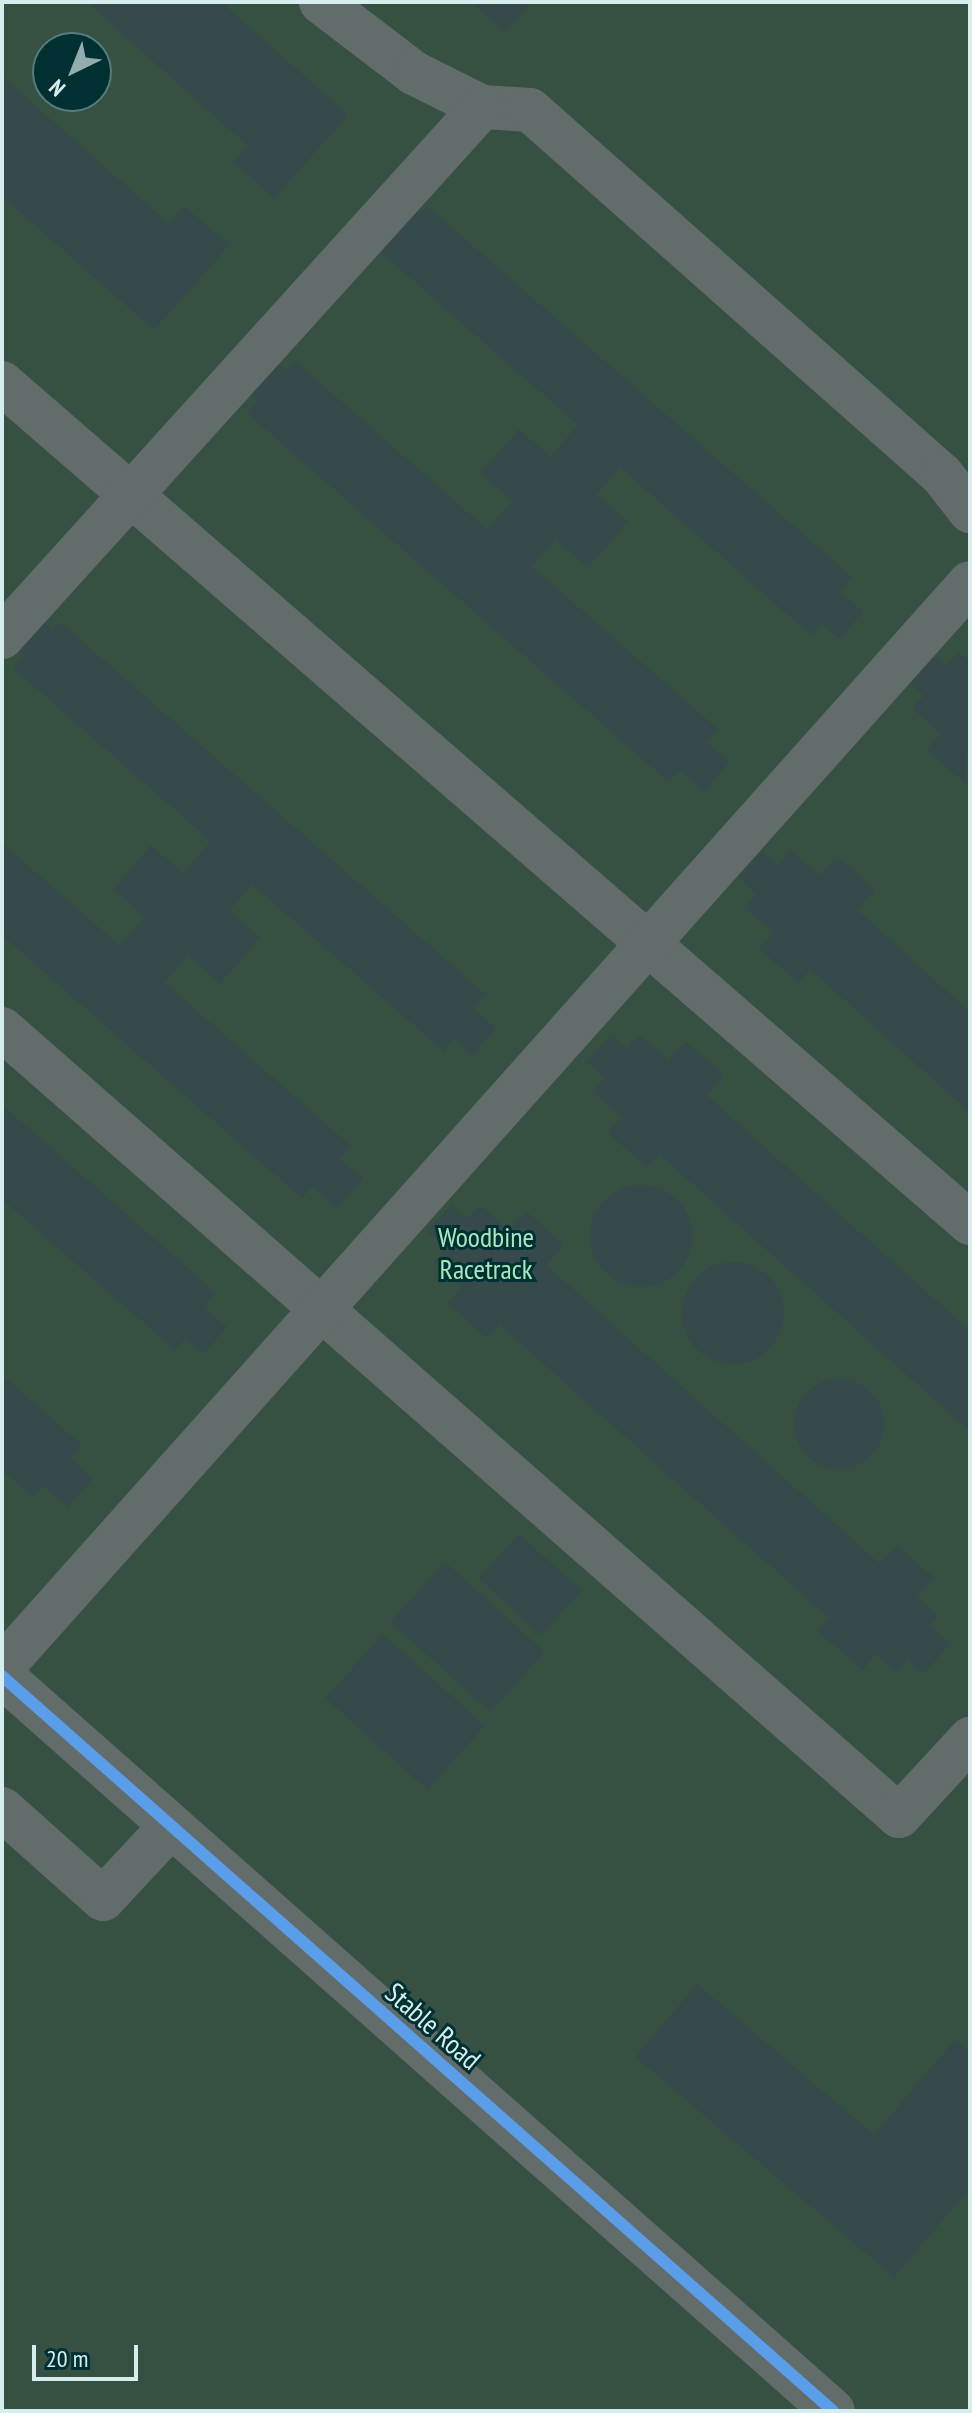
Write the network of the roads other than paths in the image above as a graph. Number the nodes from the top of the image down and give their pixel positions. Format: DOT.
graph roads {
  1 [pos="321,2"];
  2 [pos="482,107"];
  3 [pos="2,383"];
  4 [pos="130,495"];
  5 [pos="970,511"];
  6 [pos="970,584"];
  7 [pos="2,637"];
  8 [pos="648,939"];
  9 [pos="2,1029"];
  10 [pos="970,1223"];
  11 [pos="323,1311"];
  12 [pos="2,1667"];
  13 [pos="2,1676"];
  14 [pos="970,1739"];
  15 [pos="2,1809"];
  16 [pos="171,1826"];
  17 [pos="815,2404"];
  1 -- 2 [label="street"];
  2 -- 4 [label="street"];
  2 -- 5 [label="street"];
  3 -- 4 [label="street"];
  4 -- 7 [label="street"];
  4 -- 8 [label="street"];
  6 -- 8 [label="street"];
  8 -- 10 [label="street"];
  8 -- 11 [label="street"];
  9 -- 11 [label="street"];
  11 -- 12 [label="street"];
  11 -- 14 [label="street"];
  13 -- 16 [label="street, Stable Road"];
  15 -- 16 [label="street"];
  16 -- 17 [label="street, Stable Road"];
}
